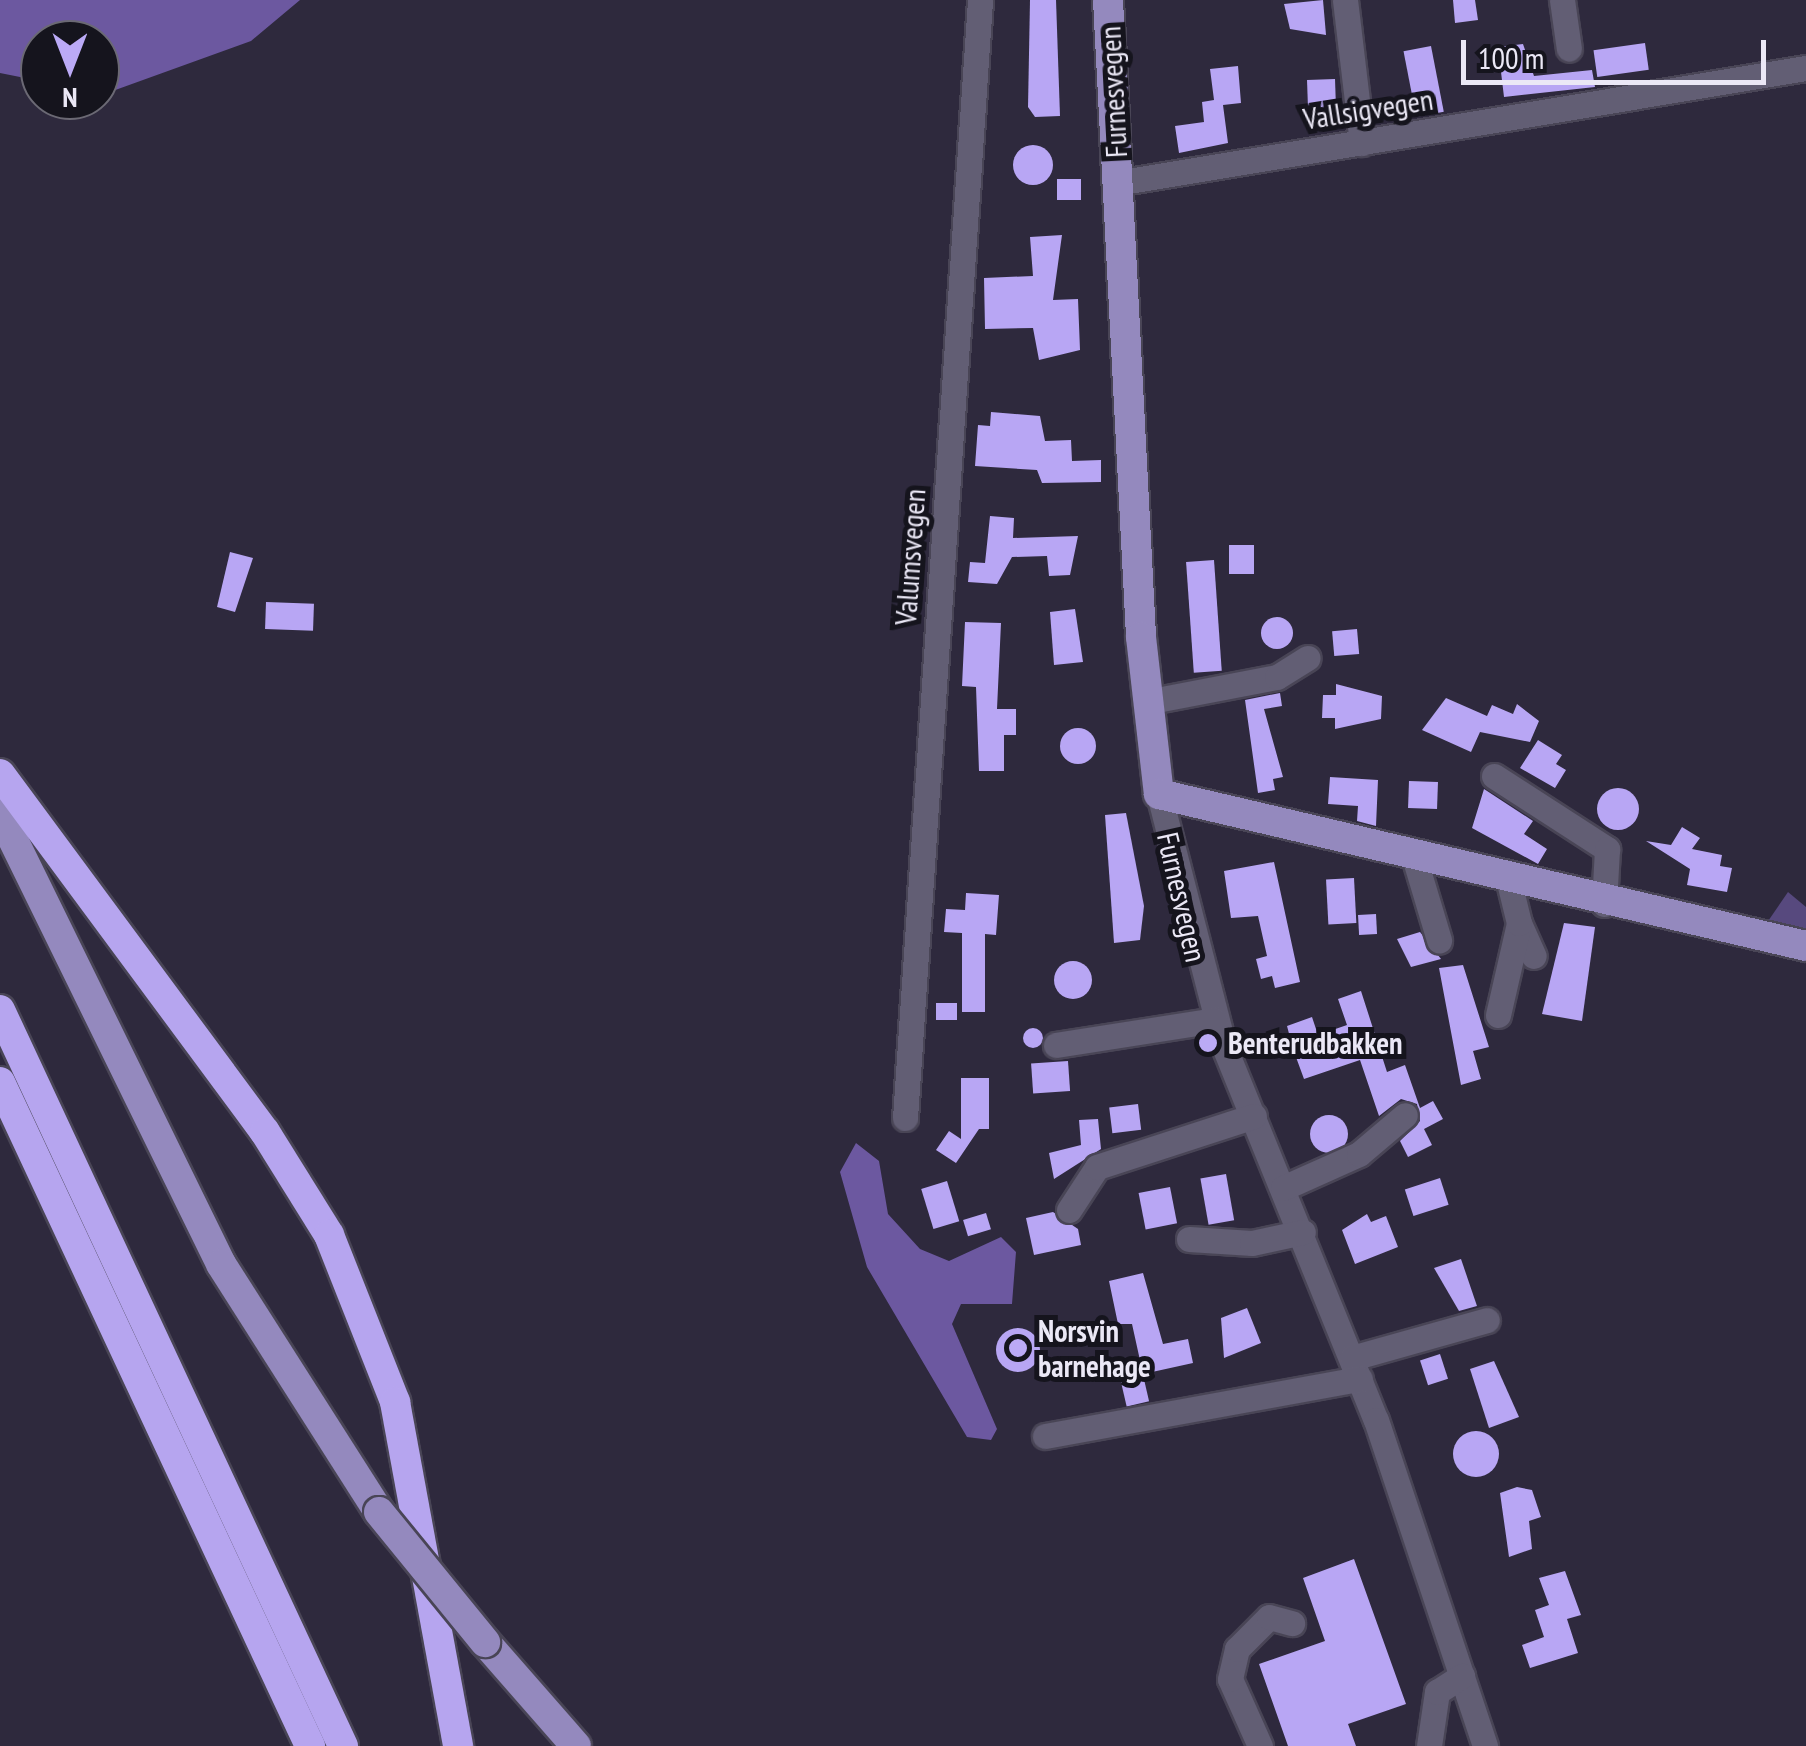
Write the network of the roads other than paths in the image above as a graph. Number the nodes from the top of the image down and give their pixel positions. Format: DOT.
graph roads {
  1 [pos="980,0"];
  2 [pos="1108,0"];
  3 [pos="1345,0"];
  4 [pos="1562,0"];
  5 [pos="1569,49"];
  6 [pos="1806,68"];
  7 [pos="1362,142"];
  8 [pos="1117,183"];
  9 [pos="1308,658"];
  10 [pos="1146,702"];
  11 [pos="0,774"];
  12 [pos="1494,776"];
  13 [pos="1159,794"];
  14 [pos="0,813"];
  15 [pos="1416,860"];
  16 [pos="1509,882"];
  17 [pos="1604,904"];
  18 [pos="1518,923"];
  19 [pos="1439,940"];
  20 [pos="1806,946"];
  21 [pos="1534,956"];
  22 [pos="0,1010"];
  23 [pos="1498,1014"];
  24 [pos="1215,1020"];
  25 [pos="1056,1045"];
  26 [pos="0,1082"];
  27 [pos="1405,1115"];
  28 [pos="1254,1116"];
  29 [pos="905,1118"];
  30 [pos="1283,1188"];
  31 [pos="1069,1210"];
  32 [pos="1303,1232"];
  33 [pos="1189,1239"];
  34 [pos="1487,1320"];
  35 [pos="1356,1368"];
  36 [pos="1046,1436"];
  37 [pos="1292,1622"];
  38 [pos="1462,1676"];
  39 [pos="310,1746"];
  40 [pos="342,1746"];
  41 [pos="458,1746"];
  42 [pos="576,1746"];
  43 [pos="1260,1746"];
  44 [pos="1429,1746"];
  45 [pos="1485,1746"];
  1 -- 29 [label="street, Valumsvegen"];
  2 -- 8 [label="main road, Furnesvegen"];
  3 -- 7 [label="street"];
  4 -- 5 [label="street"];
  6 -- 7 [label="street, Vallsigvegen"];
  7 -- 8 [label="street, Vallsigvegen"];
  8 -- 10 [label="main road, Furnesvegen"];
  9 -- 10 [label="street"];
  10 -- 13 [label="main road, Furnesvegen"];
  11 -- 41 [label="highway"];
  12 -- 17 [label="street"];
  13 -- 15 [label="main road"];
  13 -- 24 [label="street, Furnesvegen"];
  14 -- 42 [label="main road, bridge"];
  15 -- 16 [label="main road"];
  15 -- 19 [label="street"];
  16 -- 17 [label="main road"];
  16 -- 18 [label="street"];
  17 -- 20 [label="main road"];
  18 -- 21 [label="street"];
  18 -- 23 [label="street"];
  22 -- 40 [label="highway"];
  24 -- 25 [label="street"];
  24 -- 28 [label="street, Furnesvegen"];
  26 -- 39 [label="highway"];
  27 -- 30 [label="street"];
  28 -- 30 [label="street, Furnesvegen"];
  28 -- 31 [label="street"];
  30 -- 32 [label="street, Furnesvegen"];
  32 -- 33 [label="street"];
  32 -- 35 [label="street, Furnesvegen"];
  34 -- 35 [label="street"];
  35 -- 36 [label="street"];
  35 -- 38 [label="street, Furnesvegen"];
  37 -- 43 [label="street"];
  38 -- 44 [label="street"];
  38 -- 45 [label="street, Furnesvegen"];
}
